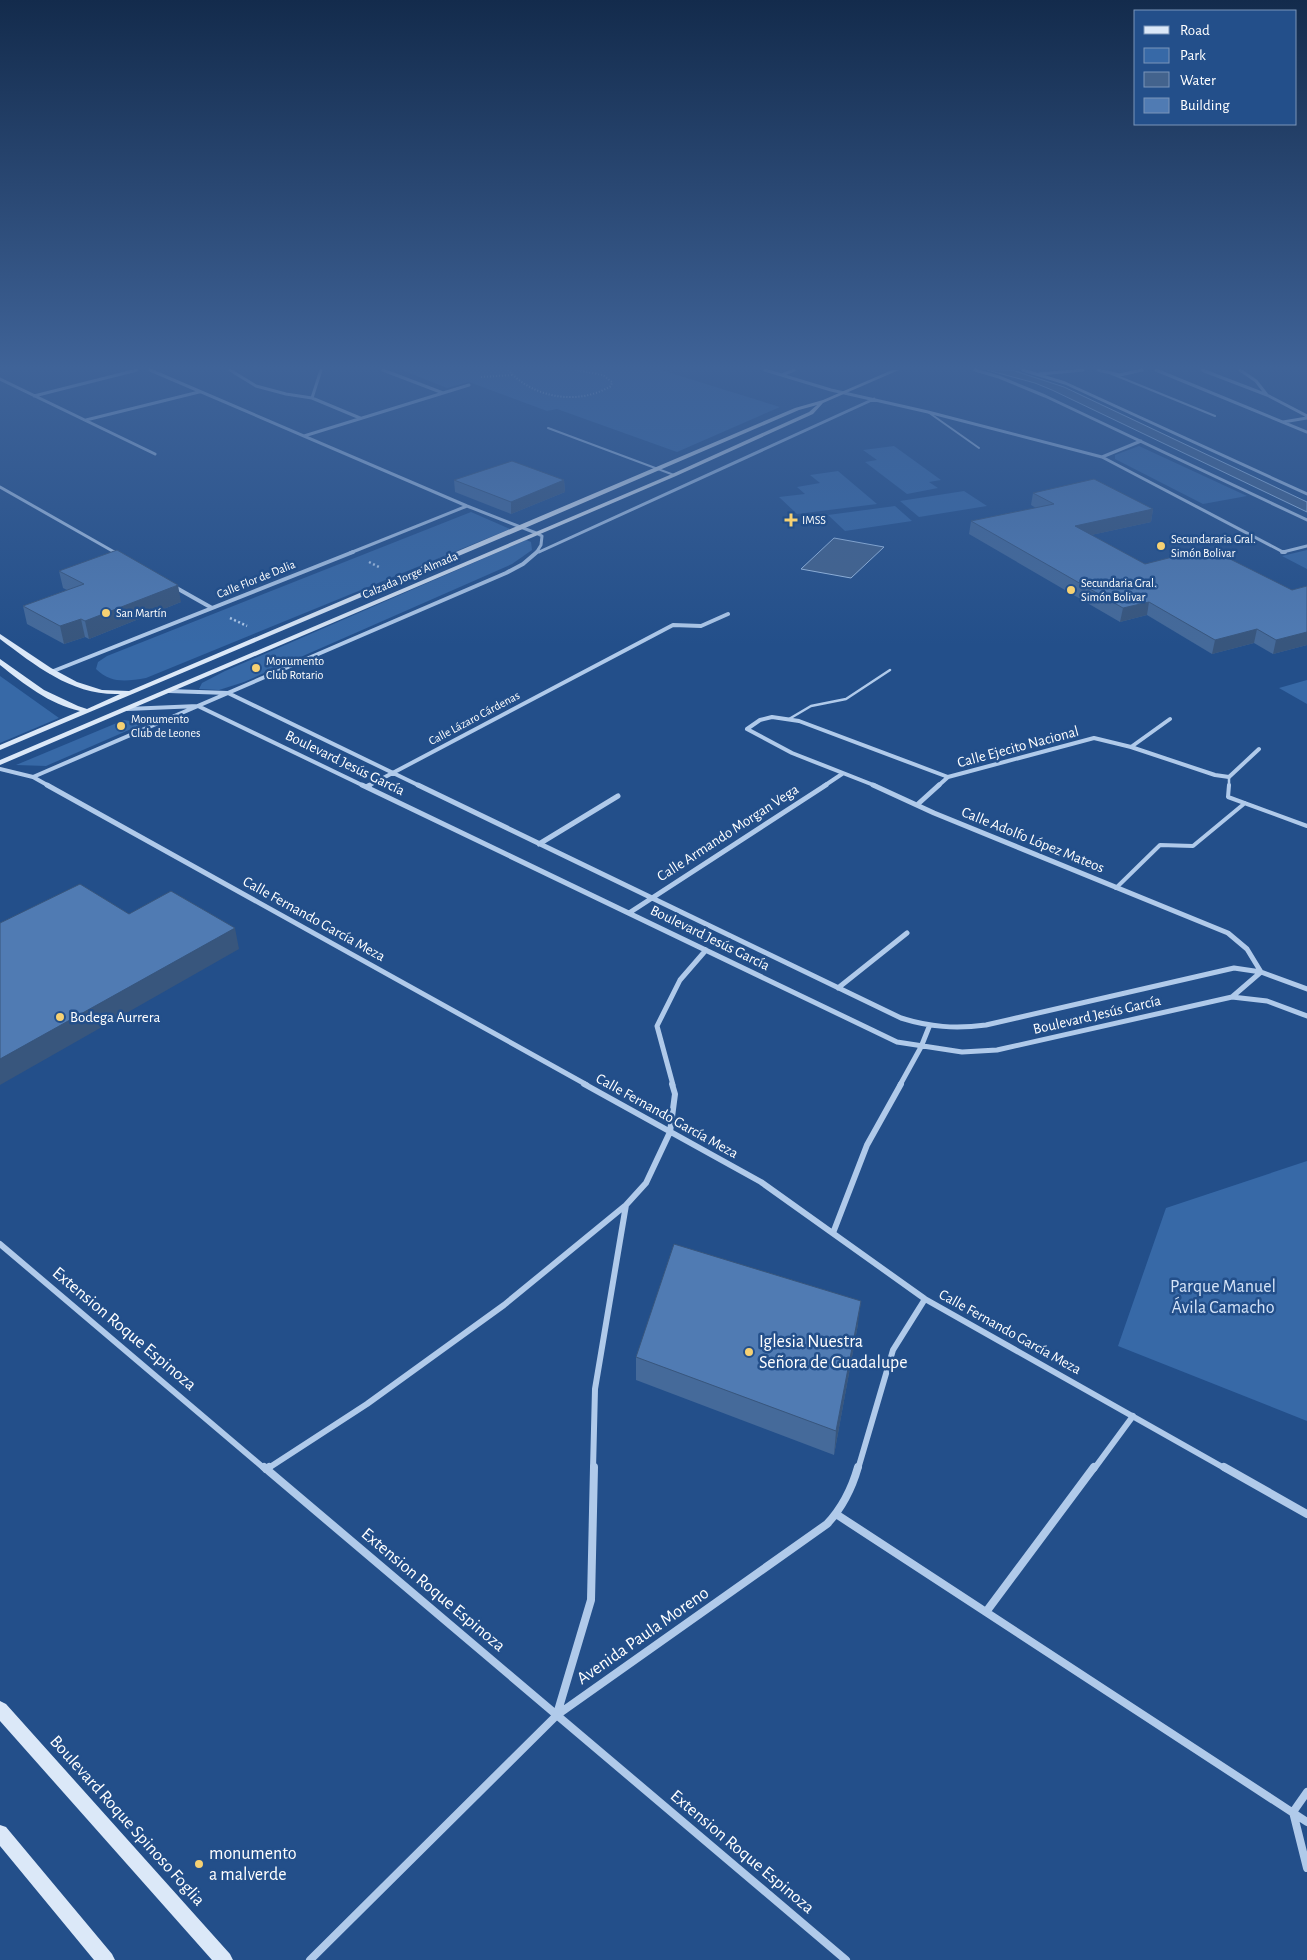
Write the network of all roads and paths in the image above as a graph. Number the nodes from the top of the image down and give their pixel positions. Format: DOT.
graph roads {
  1 [pos="363,461"];
  2 [pos="636,461"];
  3 [pos="677,461"];
  4 [pos="704,461"];
  5 [pos="737,461"];
  6 [pos="1112,461"];
  7 [pos="1184,461"];
  8 [pos="1236,461"];
  9 [pos="658,470"];
  10 [pos="674,475"];
  11 [pos="0,487"];
  12 [pos="1307,494"];
  13 [pos="467,506"];
  14 [pos="1307,520"];
  15 [pos="524,528"];
  16 [pos="536,533"];
  17 [pos="1307,546"];
  18 [pos="538,552"];
  19 [pos="119,555"];
  20 [pos="362,559"];
  21 [pos="383,569"];
  22 [pos="170,584"];
  23 [pos="212,608"];
  24 [pos="223,614"];
  25 [pos="728,614"];
  26 [pos="253,629"];
  27 [pos="0,636"];
  28 [pos="0,661"];
  29 [pos="890,670"];
  30 [pos="51,672"];
  31 [pos="169,691"];
  32 [pos="132,692"];
  33 [pos="228,693"];
  34 [pos="198,706"];
  35 [pos="127,709"];
  36 [pos="87,710"];
  37 [pos="789,719"];
  38 [pos="1170,719"];
  39 [pos="1131,747"];
  40 [pos="0,748"];
  41 [pos="1259,750"];
  42 [pos="0,763"];
  43 [pos="0,769"];
  44 [pos="391,773"];
  45 [pos="842,774"];
  46 [pos="33,777"];
  47 [pos="948,777"];
  48 [pos="1229,777"];
  49 [pos="366,787"];
  50 [pos="618,796"];
  51 [pos="1245,803"];
  52 [pos="918,804"];
  53 [pos="1307,826"];
  54 [pos="539,844"];
  55 [pos="1116,888"];
  56 [pos="651,898"];
  57 [pos="629,913"];
  58 [pos="907,933"];
  59 [pos="706,950"];
  60 [pos="1261,972"];
  61 [pos="838,988"];
  62 [pos="1307,989"];
  63 [pos="1232,997"];
  64 [pos="1307,1016"];
  65 [pos="928,1027"];
  66 [pos="921,1047"];
  67 [pos="670,1132"];
  68 [pos="626,1204"];
  69 [pos="833,1233"];
  70 [pos="0,1244"];
  71 [pos="925,1299"];
  72 [pos="1133,1416"];
  73 [pos="266,1469"];
  74 [pos="836,1514"];
  75 [pos="1307,1514"];
  76 [pos="986,1612"];
  77 [pos="0,1709"];
  78 [pos="557,1715"];
  79 [pos="1307,1792"];
  80 [pos="1293,1812"];
  81 [pos="1307,1822"];
  82 [pos="0,1833"];
  83 [pos="1307,1868"];
  84 [pos="106,1960"];
  85 [pos="224,1960"];
  86 [pos="310,1960"];
  87 [pos="846,1960"];
  1 -- 13 [label="street"];
  2 -- 9 [label="lane"];
  3 -- 9 [label="street, Calzada Jorge Almada"];
  4 -- 10 [label="street, Calzada Jorge Almada"];
  5 -- 18 [label="street"];
  6 -- 17 [label="street"];
  7 -- 14 [label="street"];
  8 -- 12 [label="street"];
  9 -- 10 [label="lane"];
  9 -- 15 [label="street, Calzada Jorge Almada"];
  10 -- 16 [label="street, Calzada Jorge Almada"];
  11 -- 19 [label="street"];
  13 -- 15 [label="street"];
  13 -- 23 [label="street, Calle Flor de Dalia"];
  15 -- 16 [label="street"];
  15 -- 32 [label="street, Calzada Jorge Almada"];
  16 -- 18 [label="street"];
  16 -- 31 [label="street, Calzada Jorge Almada"];
  18 -- 33 [label="street"];
  20 -- 21 [label="path"];
  22 -- 23 [label="street"];
  23 -- 30 [label="street, Calle Flor de Dalia"];
  24 -- 26 [label="path"];
  25 -- 44 [label="street, Calle Lázaro Cárdenas"];
  27 -- 30 [label="street"];
  28 -- 36 [label="street"];
  29 -- 37 [label="lane"];
  30 -- 32 [label="street"];
  31 -- 32 [label="street"];
  31 -- 33 [label="street, Boulevard Jesús García"];
  31 -- 35 [label="street, Calzada Jorge Almada"];
  32 -- 36 [label="street, Calzada Jorge Almada"];
  33 -- 34 [label="street"];
  33 -- 44 [label="street, Boulevard Jesús García"];
  34 -- 35 [label="street, Boulevard Jesús García"];
  34 -- 46 [label="street"];
  34 -- 49 [label="street, Boulevard Jesús García"];
  35 -- 36 [label="street"];
  35 -- 42 [label="street, Calzada Jorge Almada"];
  36 -- 40 [label="street, Calzada Jorge Almada"];
  37 -- 45 [label="street, Calle Adolfo López Mateos"];
  37 -- 47 [label="street"];
  38 -- 39 [label="street"];
  39 -- 47 [label="street, Calle Ejecito Nacional"];
  39 -- 48 [label="street, Calle Ejecito Nacional"];
  41 -- 48 [label="street"];
  43 -- 46 [label="street, Calle Fernando García Meza"];
  44 -- 49 [label="street, Calle Lázaro Cárdenas"];
  44 -- 54 [label="street, Boulevard Jesús García"];
  45 -- 52 [label="street, Calle Adolfo López Mateos"];
  45 -- 56 [label="street, Calle Armando Morgan Vega"];
  46 -- 67 [label="street, Calle Fernando García Meza"];
  47 -- 52 [label="street, Calle Ejecito Nacional"];
  48 -- 51 [label="lane"];
  49 -- 57 [label="street, Boulevard Jesús García"];
  50 -- 54 [label="street"];
  51 -- 53 [label="lane"];
  51 -- 55 [label="lane"];
  52 -- 55 [label="street, Calle Adolfo López Mateos"];
  54 -- 56 [label="street, Boulevard Jesús García"];
  55 -- 60 [label="street, Calle Adolfo López Mateos"];
  56 -- 57 [label="street, Calle Armando Morgan Vega"];
  56 -- 61 [label="street, Boulevard Jesús García"];
  57 -- 59 [label="street, Boulevard Jesús García"];
  58 -- 61 [label="street"];
  59 -- 66 [label="street, Boulevard Jesús García"];
  59 -- 67 [label="street"];
  60 -- 62 [label="street, Boulevard Jesús García"];
  60 -- 63 [label="street"];
  60 -- 65 [label="street, Boulevard Jesús García"];
  61 -- 65 [label="street, Boulevard Jesús García"];
  63 -- 64 [label="street, Boulevard Jesús García"];
  63 -- 66 [label="street, Boulevard Jesús García"];
  65 -- 66 [label="street"];
  66 -- 69 [label="street"];
  67 -- 68 [label="street"];
  67 -- 69 [label="street, Calle Fernando García Meza"];
  68 -- 73 [label="street"];
  68 -- 78 [label="street"];
  69 -- 71 [label="street, Calle Fernando García Meza"];
  70 -- 73 [label="street, Extension Roque Espinoza"];
  71 -- 72 [label="street, Calle Fernando García Meza"];
  71 -- 74 [label="street, Avenida Paula Moreno"];
  72 -- 75 [label="street, Calle Fernando García Meza"];
  72 -- 76 [label="street"];
  73 -- 78 [label="street, Extension Roque Espinoza"];
  74 -- 76 [label="street"];
  74 -- 78 [label="street, Avenida Paula Moreno"];
  76 -- 80 [label="street"];
  77 -- 85 [label="street, Boulevard Roque Spinoso Foglia"];
  78 -- 86 [label="street, Avenida Paula Moreno"];
  78 -- 87 [label="street, Extension Roque Espinoza"];
  79 -- 80 [label="street"];
  80 -- 81 [label="street"];
  80 -- 83 [label="street"];
  82 -- 84 [label="street"];
}
